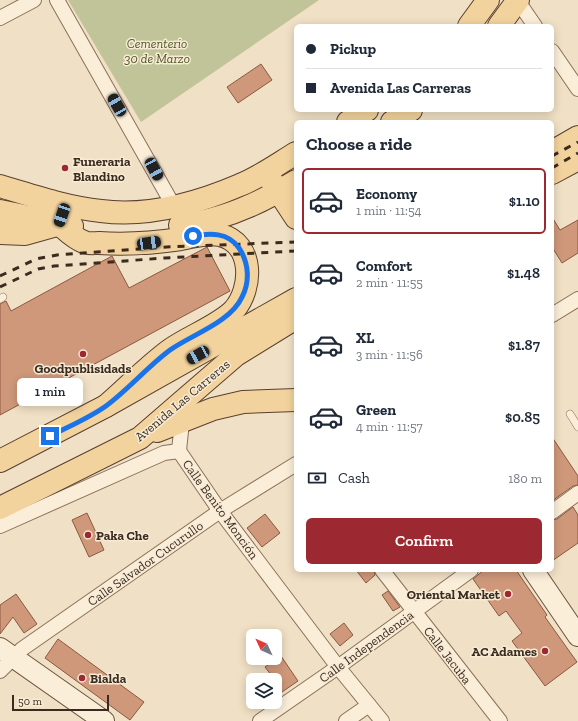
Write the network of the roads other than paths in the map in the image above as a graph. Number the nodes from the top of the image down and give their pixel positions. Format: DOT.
graph roads {
  1 [pos="34,0"];
  2 [pos="57,0"];
  3 [pos="488,0"];
  4 [pos="518,0"];
  5 [pos="0,18"];
  6 [pos="470,24"];
  7 [pos="500,24"];
  8 [pos="534,24"];
  9 [pos="554,54"];
  10 [pos="578,89"];
  11 [pos="364,112"];
  12 [pos="409,112"];
  13 [pos="351,120"];
  14 [pos="395,120"];
  15 [pos="578,137"];
  16 [pos="554,151"];
  17 [pos="294,154"];
  18 [pos="578,159"];
  19 [pos="266,172"];
  20 [pos="554,172"];
  21 [pos="294,182"];
  22 [pos="0,186"];
  23 [pos="278,193"];
  24 [pos="0,211"];
  25 [pos="62,215"];
  26 [pos="294,215"];
  27 [pos="179,216"];
  28 [pos="0,233"];
  29 [pos="24,234"];
  30 [pos="84,242"];
  31 [pos="578,299"];
  32 [pos="294,300"];
  33 [pos="554,314"];
  34 [pos="294,319"];
  35 [pos="211,348"];
  36 [pos="169,351"];
  37 [pos="294,400"];
  38 [pos="106,406"];
  39 [pos="570,414"];
  40 [pos="182,421"];
  41 [pos="578,427"];
  42 [pos="63,429"];
  43 [pos="140,438"];
  44 [pos="0,443"];
  45 [pos="179,450"];
  46 [pos="0,462"];
  47 [pos="294,465"];
  48 [pos="578,493"];
  49 [pos="0,508"];
  50 [pos="220,511"];
  51 [pos="554,511"];
  52 [pos="0,526"];
  53 [pos="384,572"];
  54 [pos="468,572"];
  55 [pos="534,572"];
  56 [pos="414,611"];
  57 [pos="578,636"];
  58 [pos="3,662"];
  59 [pos="338,667"];
  60 [pos="369,705"];
  61 [pos="81,721"];
  62 [pos="104,721"];
  63 [pos="260,721"];
  64 [pos="346,721"];
  65 [pos="382,721"];
  66 [pos="500,721"];
  1 -- 5 [label="street"];
  2 -- 27 [label="street"];
  3 -- 6 [label="main road"];
  4 -- 7 [label="main road"];
  4 -- 8 [label="street"];
  9 -- 10 [label="street"];
  11 -- 13 [label="main road"];
  12 -- 14 [label="main road"];
  15 -- 16 [label="main road"];
  17 -- 19 [label="main road"];
  18 -- 20 [label="main road"];
  19 -- 23 [label="main road"];
  19 -- 27 [label="main road"];
  21 -- 23 [label="main road"];
  22 -- 25 [label="main road"];
  23 -- 26 [label="main road"];
  23 -- 27 [label="main road"];
  24 -- 25 [label="main road"];
  25 -- 27 [label="main road"];
  25 -- 29 [label="main road"];
  25 -- 30 [label="main road"];
  28 -- 29 [label="main road"];
  29 -- 30 [label="main road"];
  30 -- 36 [label="main road"];
  31 -- 33 [label="street"];
  32 -- 35 [label="main road, Avenida Las Carreras"];
  34 -- 43 [label="main road, Avenida Las Carreras"];
  35 -- 36 [label="main road"];
  35 -- 38 [label="main road, Avenida Las Carreras"];
  36 -- 38 [label="main road"];
  37 -- 40 [label="main road"];
  38 -- 42 [label="main road, Avenida Las Carreras"];
  39 -- 41 [label="lane"];
  40 -- 43 [label="main road"];
  40 -- 45 [label="street"];
  42 -- 44 [label="main road"];
  42 -- 46 [label="main road, Avenida Las Carreras"];
  43 -- 49 [label="main road, Avenida Las Carreras"];
  45 -- 50 [label="street, Calle Benito Monción"];
  45 -- 52 [label="street, Calle Benito Monción"];
  47 -- 50 [label="street, Calle Salvador Cucurullo"];
  48 -- 51 [label="street"];
  50 -- 58 [label="street, Calle Salvador Cucurullo"];
  50 -- 59 [label="street, Calle Benito Monción"];
  53 -- 56 [label="street, Calle Jacuba"];
  54 -- 56 [label="street, Calle Independencia"];
  55 -- 57 [label="main road"];
  56 -- 59 [label="street, Calle Independencia"];
  56 -- 66 [label="street, Calle Jacuba"];
  58 -- 61 [label="main road"];
  58 -- 62 [label="main road"];
  59 -- 60 [label="street, Calle Benito Monción"];
  59 -- 63 [label="street, Calle Independencia"];
  60 -- 64 [label="street"];
  60 -- 65 [label="street, Calle Benito Monción"];
}
